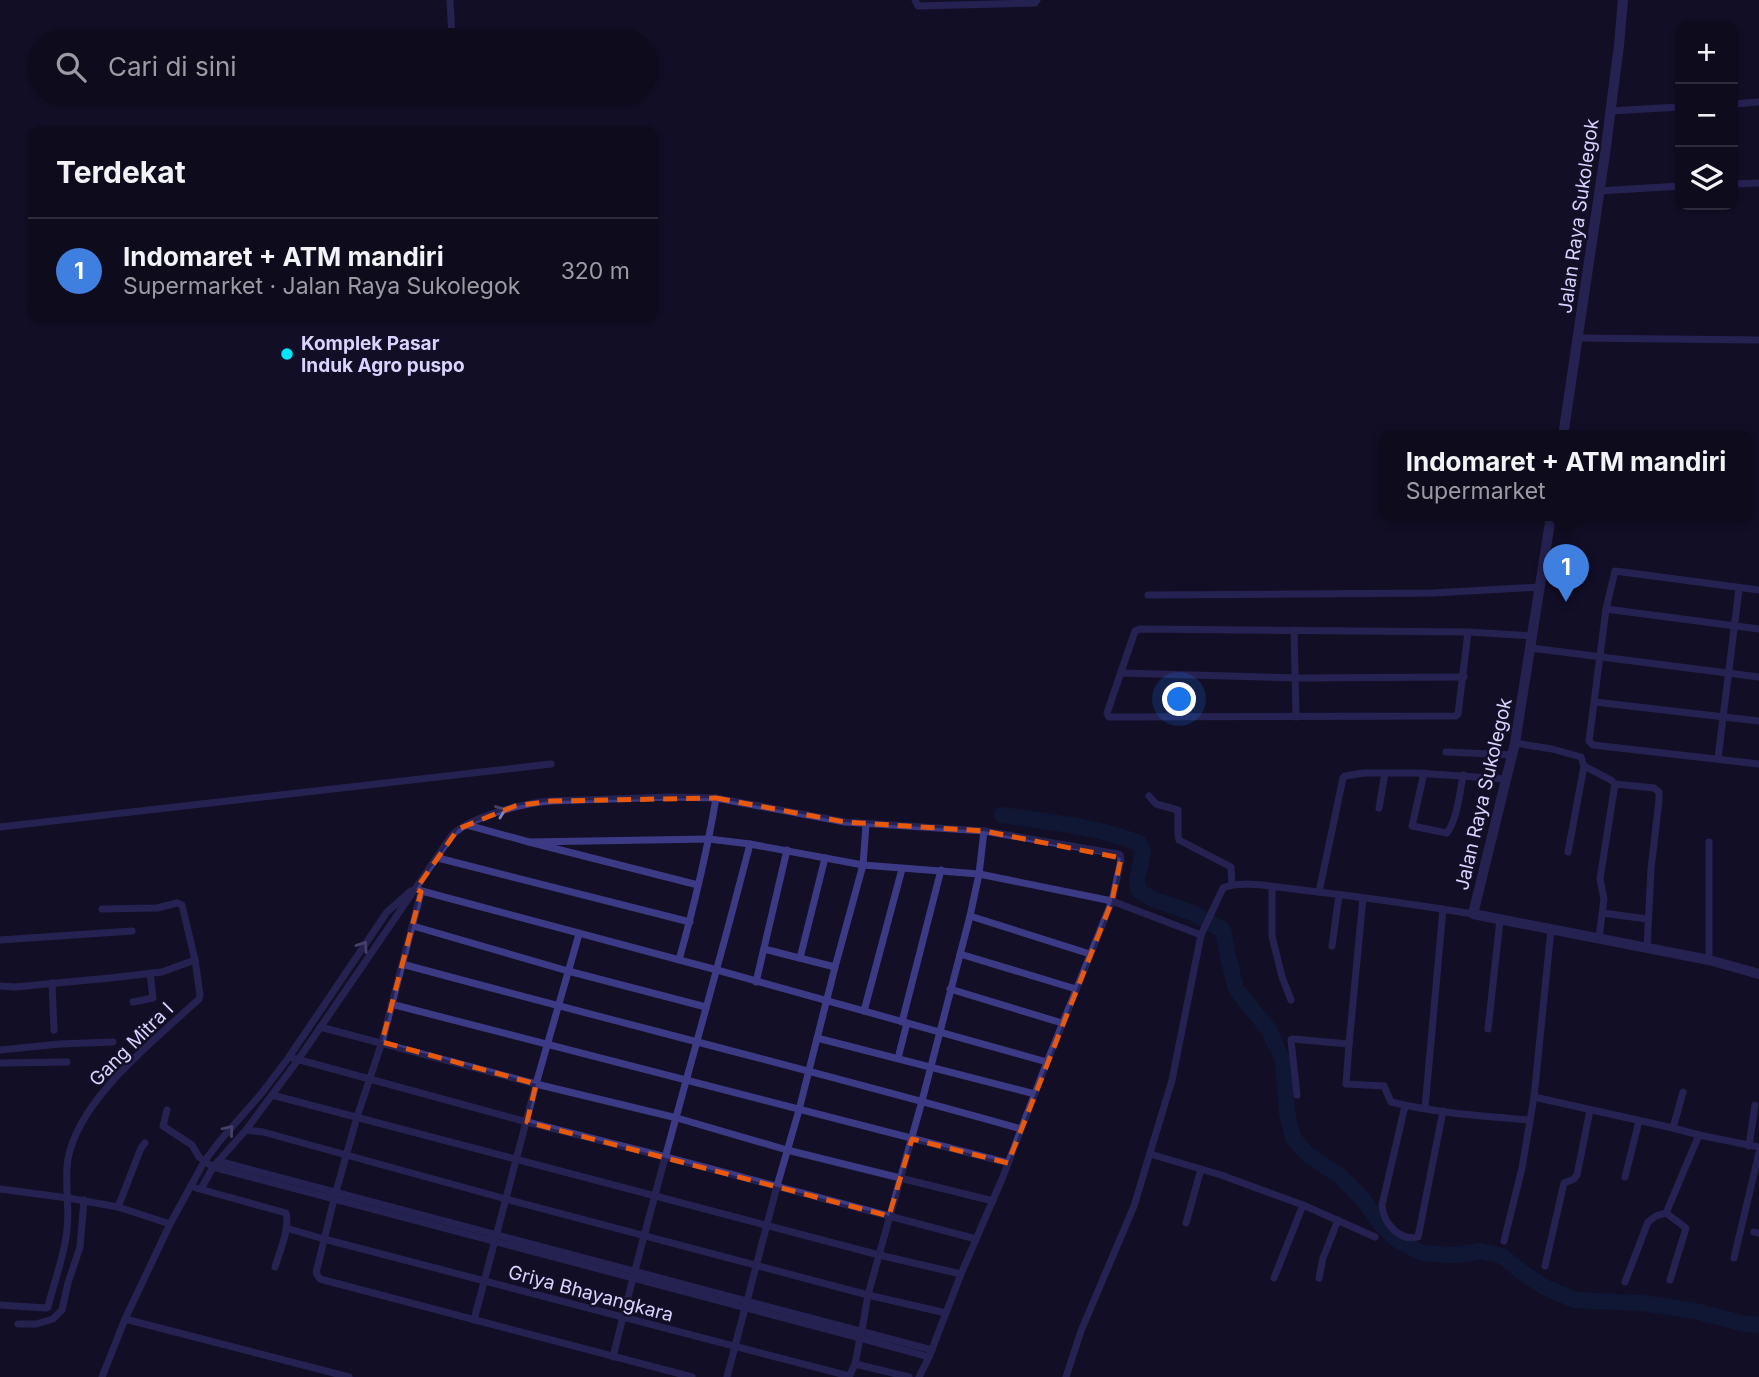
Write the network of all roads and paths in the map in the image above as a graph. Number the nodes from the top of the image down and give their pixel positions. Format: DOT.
graph roads {
  1 [pos="450,0"];
  2 [pos="915,0"];
  3 [pos="1037,0"];
  4 [pos="1623,0"];
  5 [pos="452,28"];
  6 [pos="1759,102"];
  7 [pos="1738,104"];
  8 [pos="1675,107"];
  9 [pos="1610,111"];
  10 [pos="1759,183"];
  11 [pos="1738,184"];
  12 [pos="1675,186"];
  13 [pos="1599,191"];
  14 [pos="1578,338"];
  15 [pos="1759,340"];
  16 [pos="1564,430"];
  17 [pos="1549,521"];
  18 [pos="1540,587"];
  19 [pos="1739,589"];
  20 [pos="1759,590"];
  21 [pos="1148,595"];
  22 [pos="1606,609"];
  23 [pos="1734,627"];
  24 [pos="1759,629"];
  25 [pos="1294,630"];
  26 [pos="1468,632"];
  27 [pos="1533,636"];
  28 [pos="1531,648"];
  29 [pos="1599,657"];
  30 [pos="1121,673"];
  31 [pos="1728,673"];
  32 [pos="1464,677"];
  33 [pos="1759,677"];
  34 [pos="1296,678"];
  35 [pos="1595,702"];
  36 [pos="1724,716"];
  37 [pos="1296,717"];
  38 [pos="1759,721"];
  39 [pos="1515,743"];
  40 [pos="1446,752"];
  41 [pos="1513,755"];
  42 [pos="1718,758"];
  43 [pos="551,764"];
  44 [pos="1759,764"];
  45 [pos="1584,766"];
  46 [pos="1385,773"];
  47 [pos="1424,774"];
  48 [pos="1463,775"];
  49 [pos="1506,779"];
  50 [pos="1615,784"];
  51 [pos="1149,796"];
  52 [pos="716,797"];
  53 [pos="1379,808"];
  54 [pos="467,825"];
  55 [pos="866,825"];
  56 [pos="0,827"];
  57 [pos="984,831"];
  58 [pos="709,839"];
  59 [pos="529,842"];
  60 [pos="1709,842"];
  61 [pos="750,844"];
  62 [pos="787,850"];
  63 [pos="1568,852"];
  64 [pos="438,858"];
  65 [pos="825,858"];
  66 [pos="863,865"];
  67 [pos="902,869"];
  68 [pos="941,870"];
  69 [pos="979,874"];
  70 [pos="1233,884"];
  71 [pos="698,885"];
  72 [pos="1272,887"];
  73 [pos="417,889"];
  74 [pos="1319,892"];
  75 [pos="1339,895"];
  76 [pos="1363,898"];
  77 [pos="1112,901"];
  78 [pos="102,909"];
  79 [pos="1443,909"];
  80 [pos="1603,913"];
  81 [pos="1473,914"];
  82 [pos="970,916"];
  83 [pos="1647,919"];
  84 [pos="1500,920"];
  85 [pos="690,922"];
  86 [pos="414,926"];
  87 [pos="1551,929"];
  88 [pos="132,932"];
  89 [pos="579,934"];
  90 [pos="1201,935"];
  91 [pos="1599,937"];
  92 [pos="0,940"];
  93 [pos="1332,946"];
  94 [pos="1647,948"];
  95 [pos="764,949"];
  96 [pos="960,954"];
  97 [pos="1090,954"];
  98 [pos="800,958"];
  99 [pos="195,960"];
  100 [pos="679,960"];
  101 [pos="1709,960"];
  102 [pos="402,964"];
  103 [pos="835,967"];
  104 [pos="717,970"];
  105 [pos="568,971"];
  106 [pos="150,973"];
  107 [pos="1759,974"];
  108 [pos="756,982"];
  109 [pos="52,983"];
  110 [pos="0,986"];
  111 [pos="950,989"];
  112 [pos="1076,989"];
  113 [pos="1292,1000"];
  114 [pos="827,1001"];
  115 [pos="133,1002"];
  116 [pos="391,1004"];
  117 [pos="558,1006"];
  118 [pos="706,1007"];
  119 [pos="864,1011"];
  120 [pos="904,1023"];
  121 [pos="1062,1023"];
  122 [pos="320,1027"];
  123 [pos="1488,1029"];
  124 [pos="54,1030"];
  125 [pos="940,1032"];
  126 [pos="817,1038"];
  127 [pos="697,1041"];
  128 [pos="113,1042"];
  129 [pos="382,1042"];
  130 [pos="1349,1044"];
  131 [pos="547,1045"];
  132 [pos="0,1050"];
  133 [pos="289,1057"];
  134 [pos="898,1058"];
  135 [pos="298,1060"];
  136 [pos="67,1062"];
  137 [pos="1047,1062"];
  138 [pos="0,1063"];
  139 [pos="931,1068"];
  140 [pos="808,1072"];
  141 [pos="370,1080"];
  142 [pos="685,1080"];
  143 [pos="536,1084"];
  144 [pos="1683,1092"];
  145 [pos="1035,1094"];
  146 [pos="272,1095"];
  147 [pos="1297,1095"];
  148 [pos="1534,1097"];
  149 [pos="922,1101"];
  150 [pos="1755,1105"];
  151 [pos="1405,1106"];
  152 [pos="1425,1108"];
  153 [pos="167,1110"];
  154 [pos="799,1110"];
  155 [pos="1590,1110"];
  156 [pos="1443,1111"];
  157 [pos="357,1117"];
  158 [pos="677,1118"];
  159 [pos="1529,1120"];
  160 [pos="1639,1121"];
  161 [pos="527,1122"];
  162 [pos="1673,1128"];
  163 [pos="1021,1129"];
  164 [pos="246,1130"];
  165 [pos="1699,1135"];
  166 [pos="912,1139"];
  167 [pos="145,1143"];
  168 [pos="1749,1146"];
  169 [pos="1759,1147"];
  170 [pos="787,1150"];
  171 [pos="1759,1153"];
  172 [pos="1150,1154"];
  173 [pos="346,1156"];
  174 [pos="666,1157"];
  175 [pos="516,1160"];
  176 [pos="204,1162"];
  177 [pos="1008,1163"];
  178 [pos="216,1164"];
  179 [pos="1200,1169"];
  180 [pos="1625,1177"];
  181 [pos="901,1178"];
  182 [pos="191,1186"];
  183 [pos="777,1186"];
  184 [pos="0,1189"];
  185 [pos="201,1189"];
  186 [pos="335,1195"];
  187 [pos="654,1196"];
  188 [pos="67,1197"];
  189 [pos="506,1199"];
  190 [pos="83,1200"];
  191 [pos="993,1201"];
  192 [pos="1303,1205"];
  193 [pos="118,1207"];
  194 [pos="1666,1213"];
  195 [pos="889,1216"];
  196 [pos="1338,1220"];
  197 [pos="1186,1223"];
  198 [pos="170,1224"];
  199 [pos="767,1225"];
  200 [pos="286,1228"];
  201 [pos="644,1235"];
  202 [pos="1375,1237"];
  203 [pos="324,1239"];
  204 [pos="496,1239"];
  205 [pos="976,1239"];
  206 [pos="1504,1241"];
  207 [pos="879,1255"];
  208 [pos="1734,1258"];
  209 [pos="757,1265"];
  210 [pos="1545,1266"];
  211 [pos="275,1267"];
  212 [pos="633,1274"];
  213 [pos="961,1274"];
  214 [pos="1274,1278"];
  215 [pos="1319,1278"];
  216 [pos="1670,1280"];
  217 [pos="484,1281"];
  218 [pos="1625,1282"];
  219 [pos="868,1295"];
  220 [pos="746,1304"];
  221 [pos="0,1305"];
  222 [pos="946,1313"];
  223 [pos="623,1318"];
  224 [pos="125,1319"];
  225 [pos="474,1320"];
  226 [pos="18,1324"];
  227 [pos="861,1334"];
  228 [pos="735,1346"];
  229 [pos="931,1353"];
  230 [pos="613,1357"];
  231 [pos="855,1364"];
  232 [pos="849,1376"];
  233 [pos="102,1377"];
  234 [pos="349,1377"];
  235 [pos="692,1377"];
  236 [pos="727,1377"];
  237 [pos="909,1377"];
  238 [pos="919,1377"];
  239 [pos="1066,1377"];
  1 -- 5 [label="street"];
  2 -- 3 [label="street"];
  4 -- 9 [label="street, Jalan Raya Sukolegok"];
  6 -- 7 [label="street"];
  8 -- 9 [label="street"];
  9 -- 13 [label="street, Jalan Raya Sukolegok"];
  10 -- 11 [label="street"];
  12 -- 13 [label="street"];
  13 -- 14 [label="street, Jalan Raya Sukolegok"];
  14 -- 15 [label="street"];
  14 -- 16 [label="street, Jalan Raya Sukolegok"];
  17 -- 18 [label="street, Jalan Raya Sukolegok"];
  18 -- 21 [label="street"];
  18 -- 27 [label="street, Jalan Raya Sukolegok"];
  19 -- 20 [label="street"];
  19 -- 22 [label="street"];
  19 -- 23 [label="street"];
  22 -- 23 [label="street"];
  22 -- 29 [label="street"];
  23 -- 24 [label="street"];
  23 -- 31 [label="street"];
  25 -- 26 [label="street"];
  25 -- 30 [label="street"];
  25 -- 34 [label="street"];
  26 -- 27 [label="street"];
  26 -- 32 [label="street"];
  27 -- 28 [label="street, Jalan Raya Sukolegok"];
  28 -- 29 [label="street"];
  28 -- 39 [label="street, Jalan Raya Sukolegok"];
  29 -- 31 [label="street"];
  29 -- 35 [label="street"];
  30 -- 34 [label="street"];
  30 -- 37 [label="street"];
  31 -- 33 [label="street"];
  31 -- 36 [label="street"];
  32 -- 34 [label="street"];
  32 -- 37 [label="street"];
  34 -- 37 [label="street"];
  35 -- 36 [label="street"];
  35 -- 42 [label="street"];
  36 -- 38 [label="street"];
  36 -- 42 [label="street"];
  39 -- 41 [label="street, Jalan Raya Sukolegok"];
  39 -- 45 [label="street"];
  40 -- 41 [label="street"];
  41 -- 49 [label="street, Jalan Raya Sukolegok"];
  42 -- 44 [label="street"];
  43 -- 56 [label="street"];
  45 -- 50 [label="street"];
  45 -- 63 [label="street"];
  46 -- 47 [label="street"];
  46 -- 53 [label="street"];
  46 -- 74 [label="street"];
  47 -- 48 [label="street"];
  47 -- 48 [label="street"];
  48 -- 49 [label="street"];
  49 -- 81 [label="street, Jalan Raya Sukolegok"];
  50 -- 80 [label="street"];
  50 -- 83 [label="street"];
  51 -- 70 [label="street"];
  54 -- 52 [label="street, one-way"];
  52 -- 55 [label="street"];
  52 -- 58 [label="street"];
  54 -- 59 [label="street"];
  54 -- 64 [label="street"];
  55 -- 57 [label="street"];
  55 -- 66 [label="street"];
  57 -- 69 [label="street"];
  57 -- 77 [label="street"];
  58 -- 59 [label="street"];
  58 -- 61 [label="street"];
  58 -- 71 [label="street"];
  59 -- 71 [label="street"];
  60 -- 101 [label="street"];
  61 -- 62 [label="street"];
  61 -- 104 [label="street"];
  62 -- 65 [label="street"];
  62 -- 95 [label="street"];
  64 -- 73 [label="street"];
  64 -- 85 [label="street"];
  65 -- 66 [label="street"];
  65 -- 98 [label="street"];
  66 -- 67 [label="street"];
  66 -- 103 [label="street"];
  67 -- 68 [label="street"];
  67 -- 119 [label="street"];
  68 -- 69 [label="street"];
  68 -- 120 [label="street"];
  69 -- 77 [label="street"];
  69 -- 82 [label="street"];
  70 -- 72 [label="street"];
  70 -- 90 [label="street"];
  71 -- 85 [label="street"];
  72 -- 74 [label="street"];
  72 -- 113 [label="street"];
  73 -- 86 [label="street"];
  73 -- 89 [label="street"];
  73 -- 122 [label="street"];
  133 -- 73 [label="street, one-way"];
  74 -- 75 [label="street"];
  75 -- 76 [label="street"];
  75 -- 93 [label="street"];
  76 -- 79 [label="street"];
  76 -- 130 [label="street"];
  77 -- 90 [label="street"];
  77 -- 97 [label="street"];
  78 -- 99 [label="street"];
  79 -- 81 [label="street"];
  79 -- 152 [label="street"];
  80 -- 83 [label="street"];
  80 -- 91 [label="street"];
  81 -- 84 [label="street, Jalan Raya Sukolegok"];
  82 -- 96 [label="street"];
  82 -- 97 [label="street"];
  83 -- 94 [label="street"];
  84 -- 87 [label="street, Jalan Raya Sukolegok"];
  84 -- 123 [label="street"];
  85 -- 100 [label="street"];
  86 -- 102 [label="street"];
  86 -- 105 [label="street"];
  87 -- 91 [label="street, Jalan Raya Sukolegok"];
  87 -- 148 [label="street"];
  88 -- 92 [label="street"];
  89 -- 100 [label="street"];
  89 -- 105 [label="street"];
  90 -- 172 [label="street"];
  91 -- 94 [label="street, Jalan Raya Sukolegok"];
  94 -- 101 [label="street, Jalan Raya Sukolegok"];
  95 -- 98 [label="street"];
  95 -- 108 [label="street"];
  96 -- 111 [label="street"];
  96 -- 112 [label="street"];
  97 -- 112 [label="street"];
  98 -- 103 [label="street"];
  99 -- 106 [label="street"];
  99 -- 188 [label="street, Gang Mitra I"];
  100 -- 104 [label="street"];
  101 -- 107 [label="street, Jalan Raya Sukolegok"];
  102 -- 116 [label="street"];
  102 -- 117 [label="street"];
  103 -- 114 [label="street"];
  104 -- 108 [label="street"];
  104 -- 118 [label="street"];
  105 -- 117 [label="street"];
  105 -- 118 [label="street"];
  106 -- 109 [label="street"];
  106 -- 115 [label="street"];
  108 -- 114 [label="street"];
  109 -- 110 [label="street"];
  109 -- 124 [label="street"];
  111 -- 121 [label="street"];
  111 -- 125 [label="street"];
  112 -- 121 [label="street"];
  114 -- 119 [label="street"];
  114 -- 126 [label="street"];
  116 -- 129 [label="street"];
  116 -- 131 [label="street"];
  117 -- 127 [label="street"];
  117 -- 131 [label="street"];
  118 -- 127 [label="street"];
  119 -- 120 [label="street"];
  120 -- 125 [label="street"];
  120 -- 134 [label="street"];
  121 -- 137 [label="street"];
  122 -- 129 [label="street"];
  122 -- 135 [label="street"];
  125 -- 137 [label="street"];
  125 -- 139 [label="street"];
  126 -- 134 [label="street"];
  126 -- 140 [label="street"];
  127 -- 140 [label="street"];
  127 -- 142 [label="street"];
  128 -- 132 [label="street"];
  129 -- 141 [label="street"];
  129 -- 143 [label="street"];
  130 -- 147 [label="street"];
  130 -- 151 [label="street"];
  131 -- 142 [label="street"];
  131 -- 143 [label="street"];
  133 -- 135 [label="street"];
  176 -- 133 [label="street, one-way"];
  134 -- 139 [label="street"];
  135 -- 141 [label="street"];
  135 -- 146 [label="street"];
  136 -- 138 [label="street"];
  137 -- 145 [label="street"];
  139 -- 145 [label="street"];
  139 -- 149 [label="street"];
  140 -- 149 [label="street"];
  140 -- 154 [label="street"];
  141 -- 157 [label="street"];
  141 -- 161 [label="street"];
  142 -- 154 [label="street"];
  142 -- 158 [label="street"];
  143 -- 158 [label="street"];
  143 -- 161 [label="street"];
  144 -- 162 [label="street"];
  145 -- 163 [label="street"];
  146 -- 157 [label="street"];
  146 -- 164 [label="street"];
  148 -- 155 [label="street"];
  148 -- 159 [label="street"];
  149 -- 163 [label="street"];
  149 -- 166 [label="street"];
  150 -- 168 [label="street"];
  151 -- 152 [label="street"];
  151 -- 156 [label="street"];
  152 -- 156 [label="street"];
  153 -- 176 [label="street"];
  154 -- 166 [label="street"];
  154 -- 170 [label="street"];
  155 -- 160 [label="street"];
  155 -- 210 [label="street"];
  156 -- 159 [label="street"];
  157 -- 173 [label="street"];
  157 -- 175 [label="street"];
  158 -- 170 [label="street"];
  158 -- 174 [label="street"];
  159 -- 206 [label="street"];
  160 -- 162 [label="street"];
  160 -- 180 [label="street"];
  161 -- 174 [label="street"];
  161 -- 175 [label="street"];
  162 -- 165 [label="street"];
  163 -- 177 [label="street"];
  164 -- 173 [label="street"];
  164 -- 178 [label="street"];
  165 -- 168 [label="street"];
  165 -- 194 [label="street"];
  166 -- 177 [label="street"];
  166 -- 181 [label="street"];
  167 -- 193 [label="street"];
  168 -- 169 [label="street"];
  170 -- 181 [label="street"];
  170 -- 183 [label="street"];
  171 -- 208 [label="street"];
  172 -- 179 [label="street"];
  172 -- 239 [label="street"];
  173 -- 186 [label="street"];
  173 -- 189 [label="street"];
  174 -- 183 [label="street"];
  174 -- 187 [label="street"];
  175 -- 187 [label="street"];
  175 -- 189 [label="street"];
  176 -- 178 [label="street"];
  176 -- 182 [label="street"];
  177 -- 191 [label="street"];
  178 -- 185 [label="street"];
  178 -- 186 [label="street"];
  179 -- 192 [label="street"];
  179 -- 197 [label="street"];
  181 -- 191 [label="street"];
  181 -- 195 [label="street"];
  182 -- 185 [label="street"];
  182 -- 198 [label="street"];
  183 -- 195 [label="street"];
  183 -- 199 [label="street"];
  184 -- 188 [label="street"];
  185 -- 200 [label="street"];
  186 -- 203 [label="street"];
  186 -- 204 [label="street"];
  187 -- 199 [label="street"];
  187 -- 201 [label="street"];
  188 -- 190 [label="street"];
  188 -- 221 [label="street, Gang Mitra I"];
  189 -- 201 [label="street"];
  189 -- 204 [label="street"];
  190 -- 193 [label="street"];
  190 -- 226 [label="street"];
  191 -- 205 [label="street"];
  192 -- 196 [label="street"];
  192 -- 214 [label="street"];
  193 -- 198 [label="street"];
  194 -- 216 [label="street"];
  194 -- 218 [label="street"];
  195 -- 205 [label="street"];
  195 -- 207 [label="street"];
  196 -- 202 [label="street"];
  196 -- 215 [label="street"];
  198 -- 224 [label="street"];
  199 -- 207 [label="street"];
  199 -- 209 [label="street"];
  200 -- 203 [label="street, Griya Bhayangkara"];
  200 -- 211 [label="street"];
  201 -- 209 [label="street"];
  201 -- 212 [label="street"];
  203 -- 217 [label="street, Griya Bhayangkara"];
  203 -- 225 [label="street"];
  204 -- 212 [label="street"];
  204 -- 217 [label="street"];
  205 -- 213 [label="street"];
  207 -- 213 [label="street"];
  207 -- 219 [label="street"];
  209 -- 219 [label="street"];
  209 -- 220 [label="street"];
  212 -- 220 [label="street"];
  212 -- 223 [label="street"];
  213 -- 222 [label="street"];
  217 -- 223 [label="street, Griya Bhayangkara"];
  217 -- 225 [label="street"];
  219 -- 222 [label="street"];
  219 -- 227 [label="street"];
  220 -- 227 [label="street"];
  220 -- 228 [label="street"];
  222 -- 229 [label="street"];
  223 -- 228 [label="street, Griya Bhayangkara"];
  223 -- 230 [label="street"];
  224 -- 233 [label="street"];
  224 -- 234 [label="street"];
  225 -- 230 [label="street"];
  227 -- 229 [label="street"];
  227 -- 231 [label="street"];
  228 -- 232 [label="street, Griya Bhayangkara"];
  228 -- 236 [label="street"];
  229 -- 238 [label="street"];
  230 -- 235 [label="street"];
  231 -- 232 [label="street"];
  231 -- 237 [label="street"];
}
